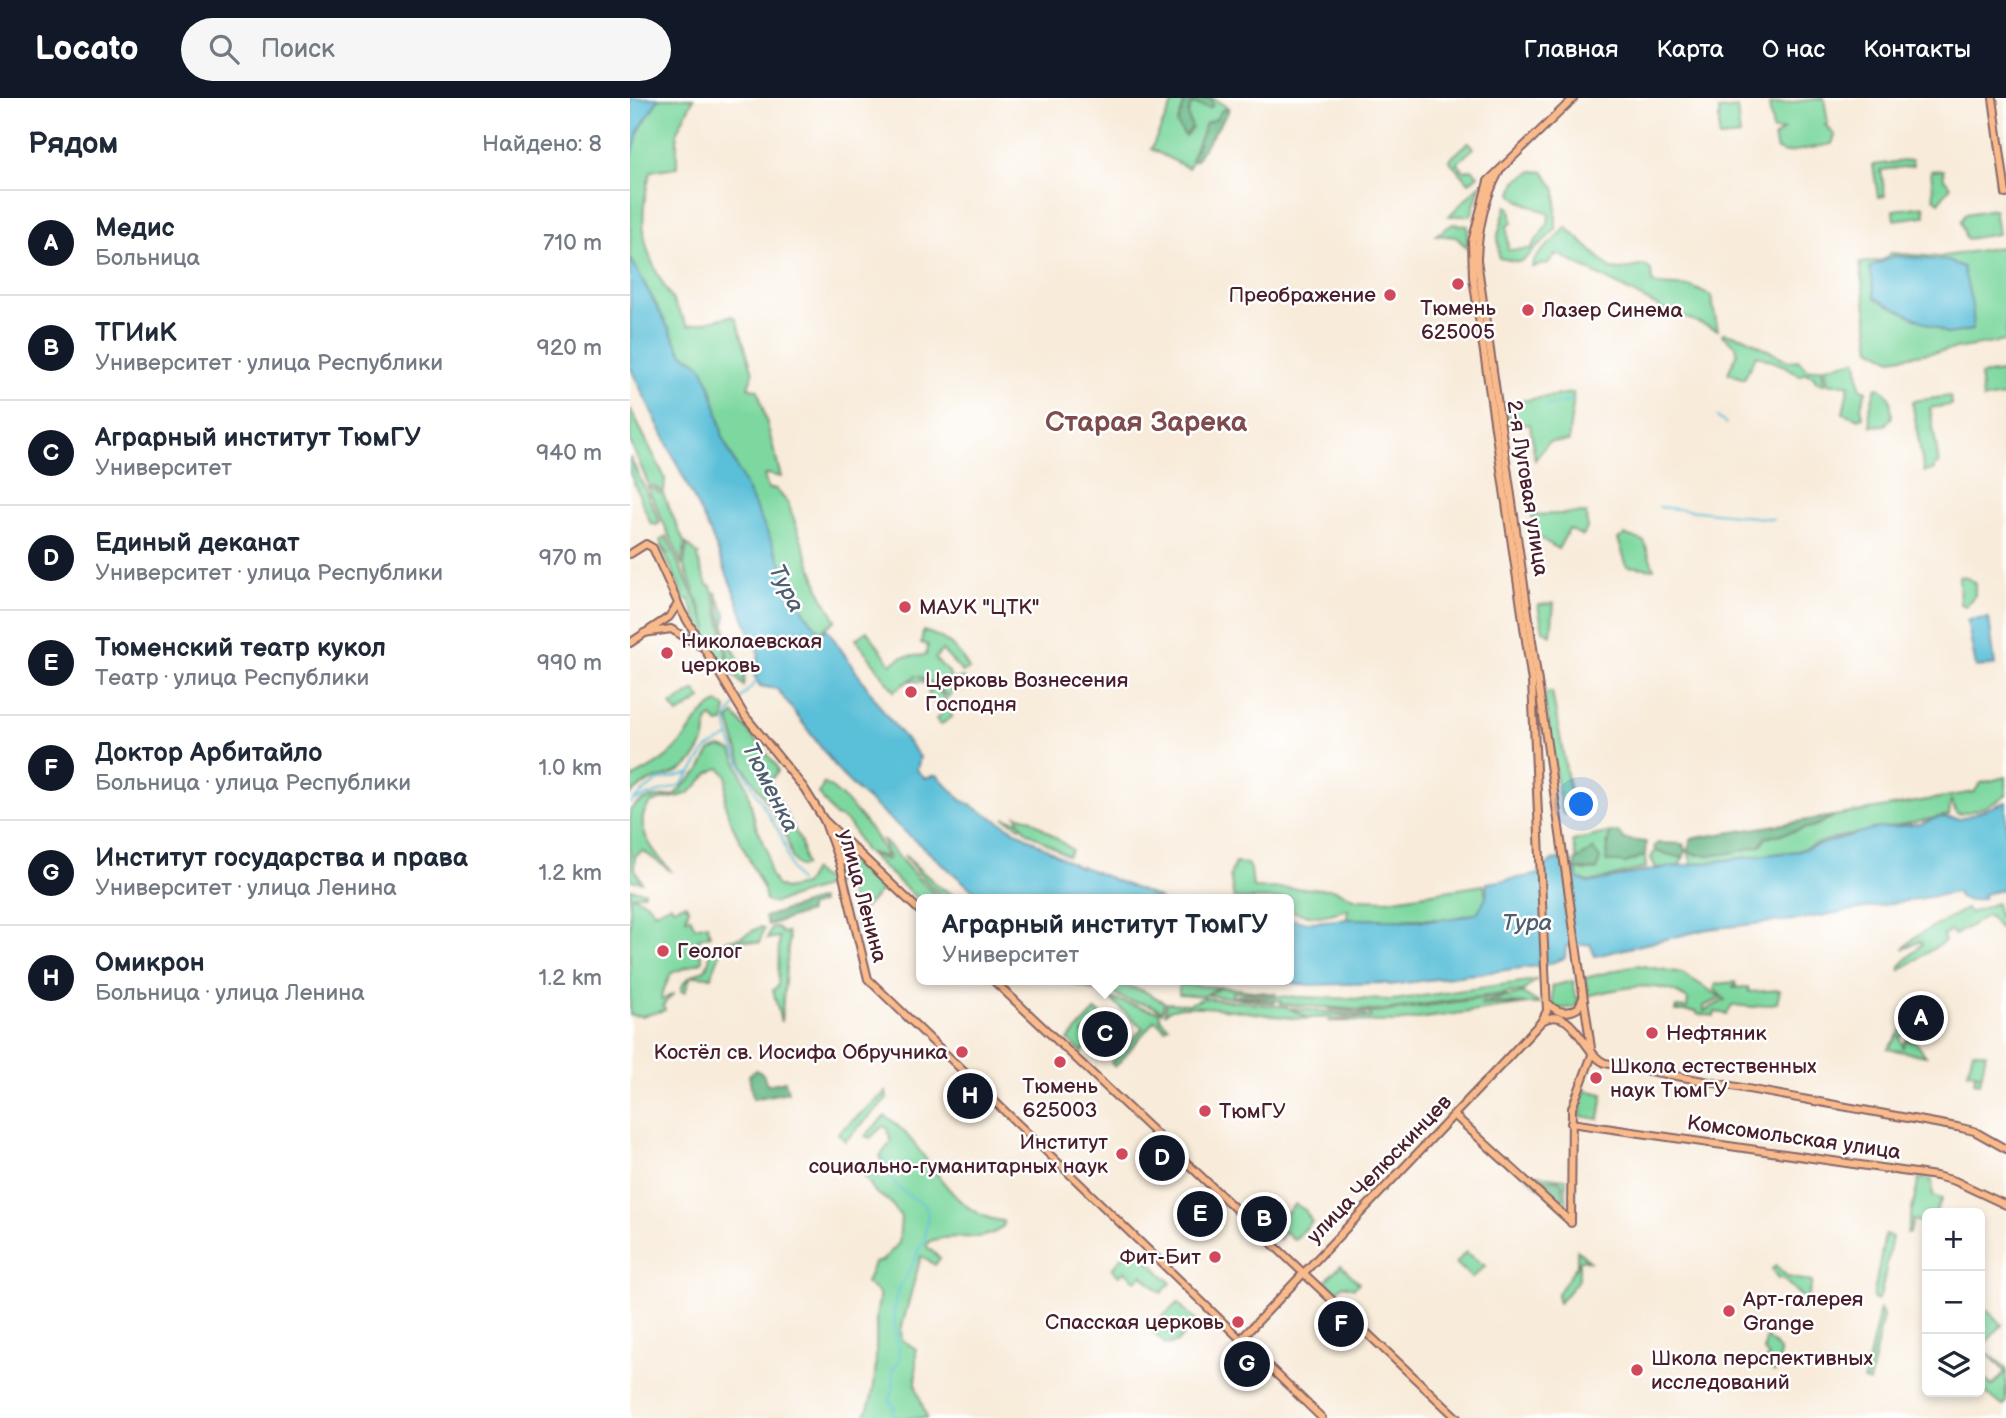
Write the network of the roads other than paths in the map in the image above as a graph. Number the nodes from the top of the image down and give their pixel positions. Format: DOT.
graph roads {
  1 [pos="1574,98"];
  2 [pos="1993,98"];
  3 [pos="2006,194"];
  4 [pos="630,554"];
  5 [pos="678,604"];
  6 [pos="644,633"];
  7 [pos="1529,640"];
  8 [pos="630,643"];
  9 [pos="702,648"];
  10 [pos="824,820"];
  11 [pos="857,854"];
  12 [pos="840,864"];
  13 [pos="916,907"];
  14 [pos="998,985"];
  15 [pos="1583,996"];
  16 [pos="1549,1003"];
  17 [pos="1541,1022"];
  18 [pos="1592,1055"];
  19 [pos="1454,1115"];
  20 [pos="1571,1123"];
  21 [pos="2006,1149"];
  22 [pos="2006,1205"];
  23 [pos="1570,1208"];
  24 [pos="1558,1211"];
  25 [pos="1304,1273"];
  26 [pos="1241,1339"];
  27 [pos="1322,1418"];
  28 [pos="1457,1418"];
  1 -- 7 [label="main road, 2-я Луговая улица"];
  2 -- 3 [label="main road"];
  4 -- 5 [label="main road"];
  5 -- 6 [label="main road"];
  5 -- 9 [label="main road"];
  6 -- 8 [label="main road"];
  6 -- 9 [label="main road"];
  7 -- 15 [label="main road, 2-я Луговая улица"];
  7 -- 16 [label="main road, 2-я Луговая улица"];
  9 -- 10 [label="main road"];
  10 -- 11 [label="main road"];
  10 -- 12 [label="main road, улица Ленина"];
  11 -- 12 [label="main road"];
  11 -- 13 [label="main road"];
  12 -- 26 [label="main road, улица Ленина"];
  14 -- 25 [label="main road"];
  15 -- 16 [label="main road"];
  15 -- 18 [label="main road, 2-я Луговая улица"];
  16 -- 17 [label="main road, улица Челюскинцев"];
  17 -- 18 [label="main road"];
  17 -- 19 [label="main road, улица Челюскинцев"];
  18 -- 20 [label="main road"];
  18 -- 21 [label="main road"];
  19 -- 24 [label="main road"];
  19 -- 25 [label="main road, улица Челюскинцев"];
  20 -- 22 [label="main road, Комсомольская улица"];
  20 -- 23 [label="main road"];
  23 -- 24 [label="main road"];
  23 -- 24 [label="main road"];
  25 -- 26 [label="main road, улица Челюскинцев"];
  25 -- 28 [label="main road"];
  26 -- 27 [label="main road, улица Ленина"];
}
